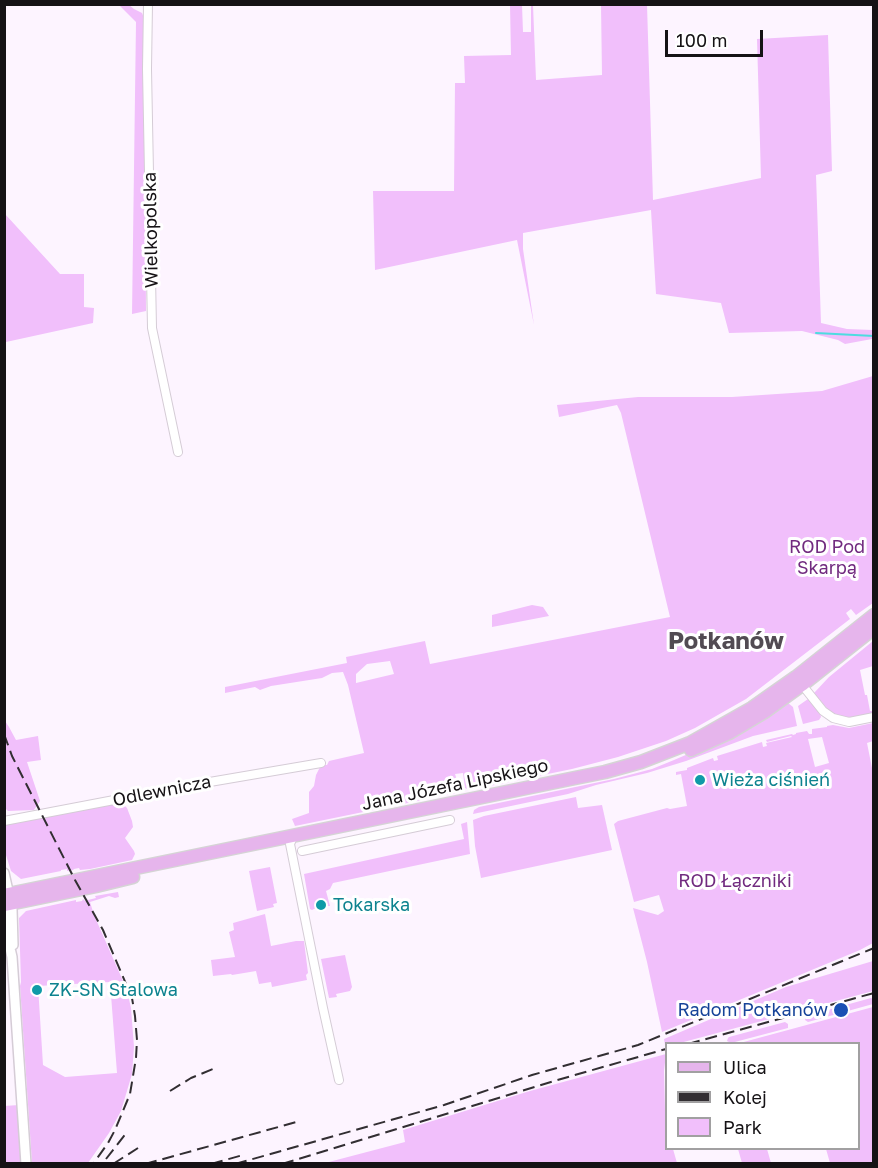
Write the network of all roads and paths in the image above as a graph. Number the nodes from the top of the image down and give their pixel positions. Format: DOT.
graph roads {
  1 [pos="148,4"];
  2 [pos="178,452"];
  3 [pos="873,615"];
  4 [pos="873,628"];
  5 [pos="799,681"];
  6 [pos="873,717"];
  7 [pos="321,763"];
  8 [pos="450,820"];
  9 [pos="4,821"];
  10 [pos="288,840"];
  11 [pos="302,851"];
  12 [pos="4,873"];
  13 [pos="7,902"];
  14 [pos="339,1080"];
  15 [pos="26,1164"];
  1 -- 2 [label="street, Wielkopolska"];
  3 -- 5 [label="main road, Jana Józefa Lipskiego"];
  4 -- 5 [label="main road, Jana Józefa Lipskiego"];
  5 -- 6 [label="street"];
  5 -- 10 [label="main road, Jana Józefa Lipskiego"];
  7 -- 9 [label="street, Odlewnicza"];
  8 -- 11 [label="street"];
  10 -- 13 [label="main road, Jana Józefa Lipskiego"];
  10 -- 14 [label="street"];
  12 -- 13 [label="street"];
  13 -- 15 [label="street"];
}
